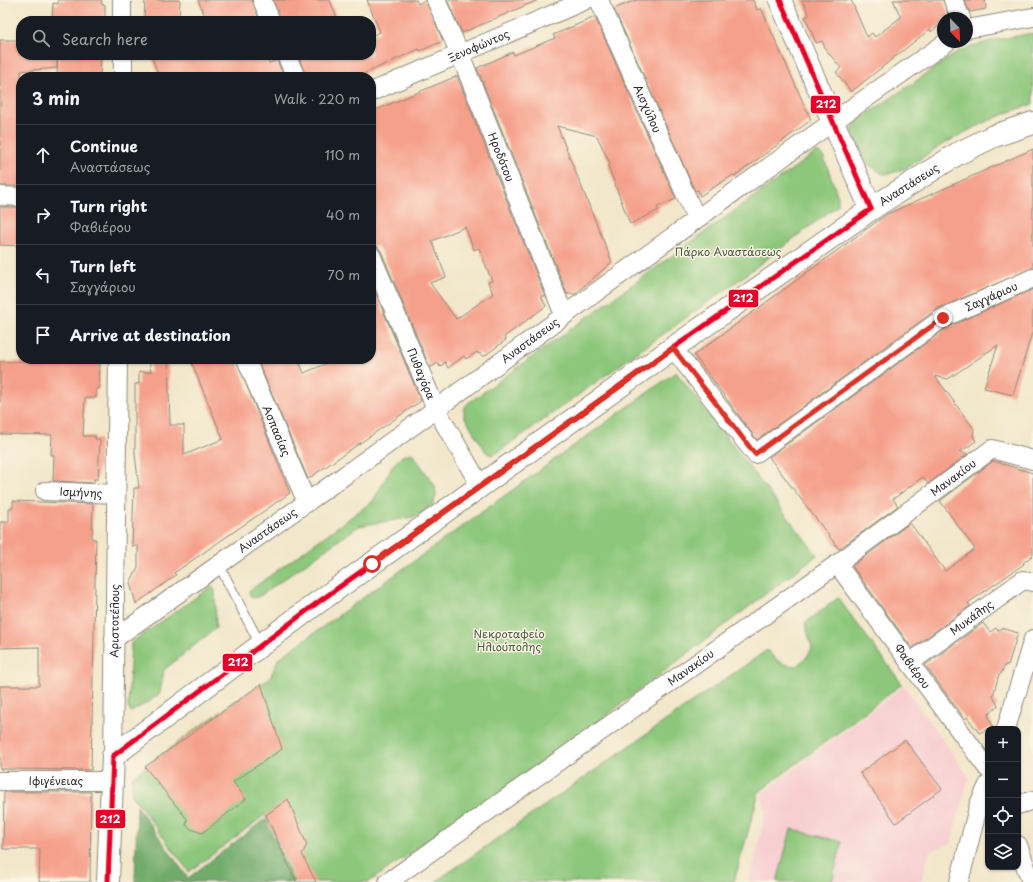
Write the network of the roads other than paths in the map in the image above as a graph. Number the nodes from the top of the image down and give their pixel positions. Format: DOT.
graph roads {
  1 [pos="122,0"];
  2 [pos="262,0"];
  3 [pos="436,0"];
  4 [pos="586,0"];
  5 [pos="599,0"];
  6 [pos="780,0"];
  7 [pos="953,0"];
  8 [pos="958,12"];
  9 [pos="122,16"];
  10 [pos="269,16"];
  11 [pos="1033,17"];
  12 [pos="973,28"];
  13 [pos="938,48"];
  14 [pos="460,54"];
  15 [pos="123,60"];
  16 [pos="288,60"];
  17 [pos="123,72"];
  18 [pos="294,72"];
  19 [pos="376,90"];
  20 [pos="832,121"];
  21 [pos="1033,123"];
  22 [pos="0,196"];
  23 [pos="16,197"];
  24 [pos="871,209"];
  25 [pos="696,218"];
  26 [pos="376,267"];
  27 [pos="1033,278"];
  28 [pos="564,315"];
  29 [pos="673,348"];
  30 [pos="118,364"];
  31 [pos="248,364"];
  32 [pos="436,409"];
  33 [pos="1033,460"];
  34 [pos="481,487"];
  35 [pos="45,491"];
  36 [pos="116,494"];
  37 [pos="307,503"];
  38 [pos="837,564"];
  39 [pos="219,565"];
  40 [pos="1033,582"];
  41 [pos="114,639"];
  42 [pos="1033,639"];
  43 [pos="260,644"];
  44 [pos="911,662"];
  45 [pos="1007,726"];
  46 [pos="113,756"];
  47 [pos="985,765"];
  48 [pos="112,781"];
  49 [pos="0,782"];
  50 [pos="1033,800"];
  51 [pos="1021,804"];
  52 [pos="983,805"];
  53 [pos="1021,853"];
  54 [pos="108,882"];
  55 [pos="388,882"];
  56 [pos="959,882"];
  57 [pos="1032,882"];
  1 -- 9 [label="street"];
  2 -- 10 [label="street"];
  3 -- 14 [label="street, Ηροδότου"];
  4 -- 14 [label="street, Ξενοφώντος"];
  5 -- 25 [label="street, Αισχύλου"];
  6 -- 20 [label="street"];
  7 -- 8 [label="street"];
  11 -- 12 [label="street"];
  13 -- 20 [label="street, Αναστάσεως"];
  14 -- 19 [label="street, Ξενοφώντος"];
  14 -- 28 [label="street, Ηροδότου"];
  15 -- 17 [label="street"];
  16 -- 18 [label="street"];
  20 -- 24 [label="street"];
  20 -- 25 [label="street, Αναστάσεως"];
  21 -- 24 [label="street, Αναστάσεως"];
  22 -- 23 [label="street"];
  24 -- 29 [label="street, Αναστάσεως"];
  25 -- 28 [label="street, Αναστάσεως"];
  26 -- 32 [label="street, Πυθαγόρα"];
  27 -- 29 [label="street, Σαγγάριου"];
  28 -- 32 [label="street, Αναστάσεως"];
  29 -- 34 [label="street, Αναστάσεως"];
  30 -- 36 [label="street, Αριστοτέλους"];
  31 -- 37 [label="street, Ασπασίας"];
  32 -- 34 [label="street, Πυθαγόρα"];
  32 -- 37 [label="street, Αναστάσεως"];
  33 -- 38 [label="street, Μανακίου"];
  34 -- 43 [label="street, Αναστάσεως"];
  35 -- 36 [label="street, Ισμήνης"];
  36 -- 41 [label="street, Αριστοτέλους"];
  37 -- 39 [label="street, Αναστάσεως"];
  38 -- 44 [label="street, Φαβιέρου"];
  38 -- 55 [label="street, Μανακίου"];
  39 -- 41 [label="street, Αναστάσεως"];
  39 -- 43 [label="lane"];
  40 -- 44 [label="street, Μυκάλης"];
  41 -- 46 [label="street, Αριστοτέλους"];
  42 -- 45 [label="street"];
  43 -- 46 [label="street, Αναστάσεως"];
  44 -- 47 [label="street, Φαβιέρου"];
  46 -- 48 [label="street, Αριστοτέλους"];
  48 -- 49 [label="street, Ιφιγένειας"];
  48 -- 54 [label="street, Αριστοτέλους"];
  50 -- 51 [label="street"];
  52 -- 56 [label="street"];
  53 -- 57 [label="street"];
}
